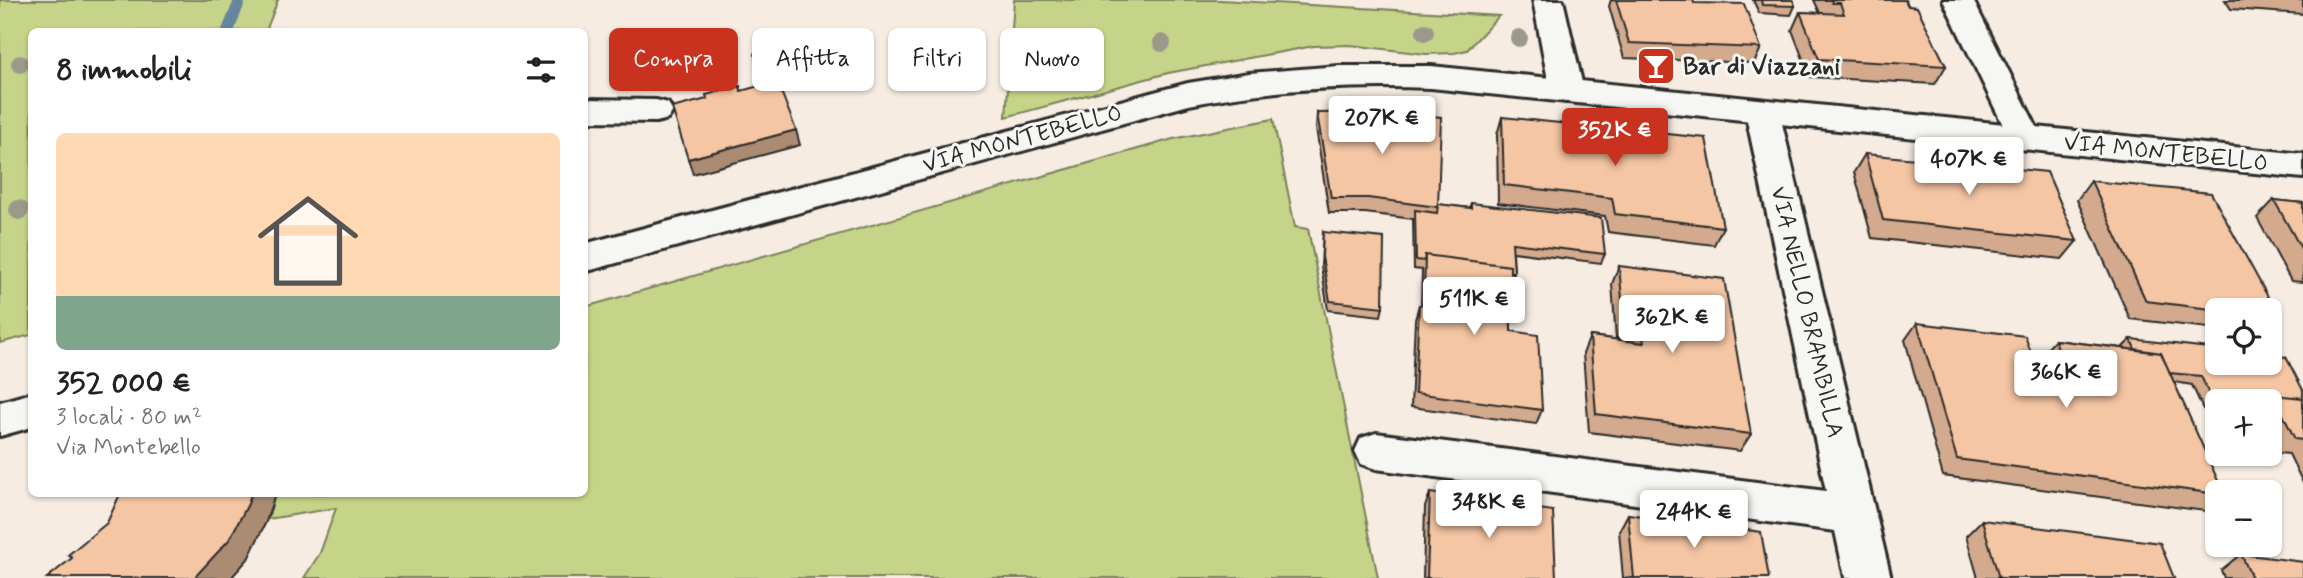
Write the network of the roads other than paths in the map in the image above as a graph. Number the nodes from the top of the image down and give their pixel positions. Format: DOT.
graph roads {
  1 [pos="1548,0"];
  2 [pos="1958,0"];
  3 [pos="1567,91"];
  4 [pos="588,110"];
  5 [pos="656,111"];
  6 [pos="1762,111"];
  7 [pos="2025,138"];
  8 [pos="2303,166"];
  9 [pos="588,257"];
  10 [pos="28,412"];
  11 [pos="0,419"];
  12 [pos="1377,451"];
  13 [pos="1854,514"];
  14 [pos="1868,578"];
  1 -- 3 [label="street"];
  2 -- 7 [label="street"];
  3 -- 6 [label="street, VIA MONTEBELLO"];
  3 -- 9 [label="street, VIA MONTEBELLO"];
  4 -- 5 [label="street"];
  6 -- 7 [label="street, VIA MONTEBELLO"];
  6 -- 13 [label="street, VIA NELLO BRAMBILLA"];
  7 -- 8 [label="street, VIA MONTEBELLO"];
  10 -- 11 [label="street"];
  12 -- 13 [label="street"];
  13 -- 14 [label="street, VIA NELLO BRAMBILLA"];
}
